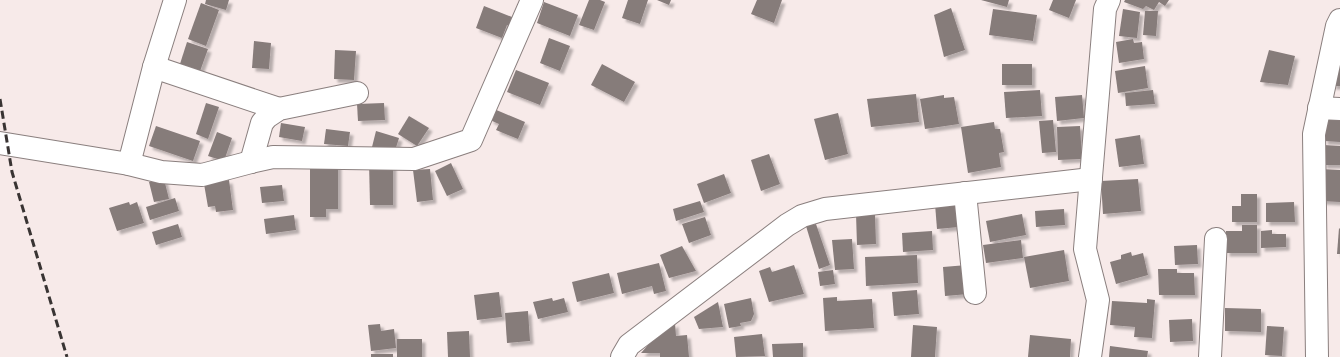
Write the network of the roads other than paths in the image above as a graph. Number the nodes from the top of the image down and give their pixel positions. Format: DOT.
graph roads {
  1 [pos="174,0"];
  2 [pos="532,0"];
  3 [pos="1109,0"];
  4 [pos="1340,20"];
  5 [pos="154,67"];
  6 [pos="358,93"];
  7 [pos="1330,108"];
  8 [pos="278,109"];
  9 [pos="0,143"];
  10 [pos="251,162"];
  11 [pos="129,164"];
  12 [pos="1091,179"];
  13 [pos="965,193"];
  14 [pos="1216,239"];
  15 [pos="975,293"];
  16 [pos="622,357"];
  17 [pos="1090,357"];
  18 [pos="1210,357"];
  19 [pos="1317,357"];
  1 -- 5 [label="street"];
  2 -- 10 [label="street"];
  3 -- 12 [label="street"];
  4 -- 7 [label="street"];
  5 -- 8 [label="street"];
  5 -- 11 [label="street"];
  6 -- 8 [label="street"];
  7 -- 19 [label="street"];
  8 -- 10 [label="street"];
  9 -- 11 [label="street"];
  10 -- 11 [label="street"];
  12 -- 13 [label="street"];
  12 -- 17 [label="street"];
  13 -- 15 [label="street"];
  13 -- 16 [label="street"];
  14 -- 18 [label="street"];
}
